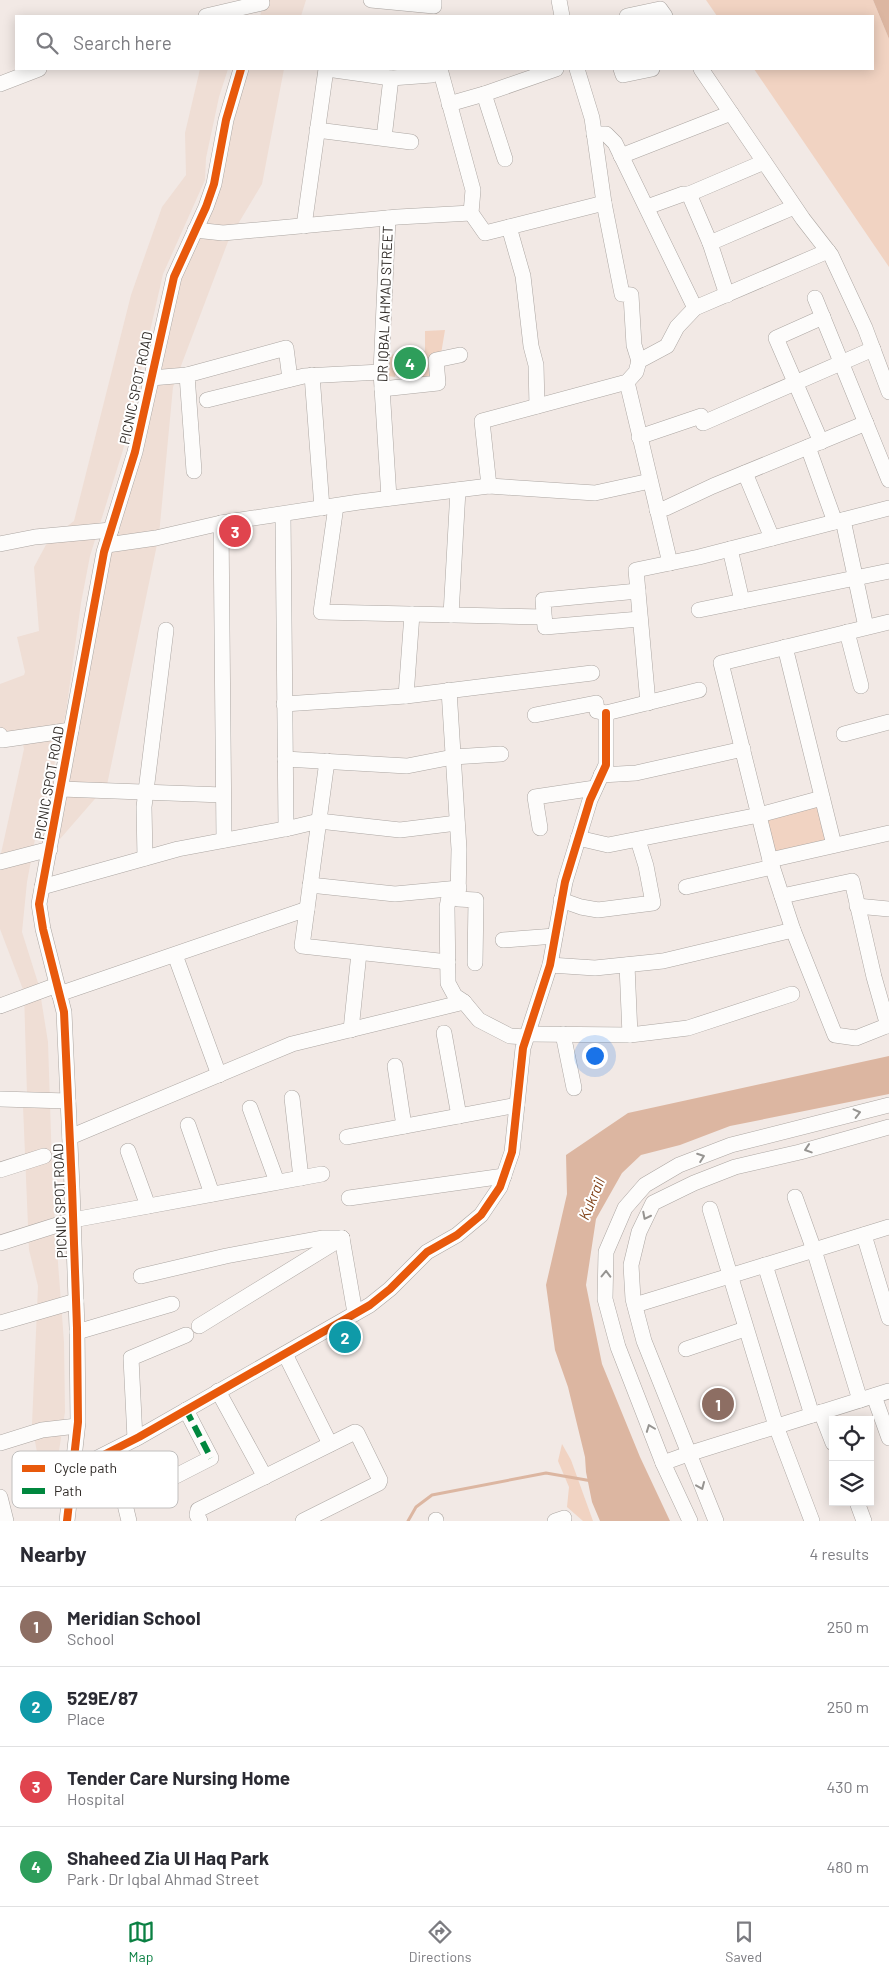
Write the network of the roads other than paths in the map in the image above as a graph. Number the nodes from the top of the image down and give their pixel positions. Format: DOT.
graph roads {
  1 [pos="371,0"];
  2 [pos="434,0"];
  3 [pos="559,0"];
  4 [pos="389,1"];
  5 [pos="261,7"];
  6 [pos="212,15"];
  7 [pos="562,15"];
  8 [pos="632,15"];
  9 [pos="664,15"];
  10 [pos="36,70"];
  11 [pos="241,70"];
  12 [pos="326,70"];
  13 [pos="333,70"];
  14 [pos="438,70"];
  15 [pos="439,70"];
  16 [pos="553,70"];
  17 [pos="577,70"];
  18 [pos="621,70"];
  19 [pos="647,70"];
  20 [pos="701,70"];
  21 [pos="391,78"];
  22 [pos="0,84"];
  23 [pos="484,94"];
  24 [pos="450,104"];
  25 [pos="731,113"];
  26 [pos="317,130"];
  27 [pos="594,134"];
  28 [pos="384,138"];
  29 [pos="411,142"];
  30 [pos="621,156"];
  31 [pos="505,159"];
  32 [pos="764,162"];
  33 [pos="688,194"];
  34 [pos="604,203"];
  35 [pos="794,206"];
  36 [pos="647,207"];
  37 [pos="471,213"];
  38 [pos="388,218"];
  39 [pos="304,226"];
  40 [pos="510,227"];
  41 [pos="195,230"];
  42 [pos="710,243"];
  43 [pos="828,251"];
  44 [pos="727,295"];
  45 [pos="815,298"];
  46 [pos="695,308"];
  47 [pos="823,317"];
  48 [pos="873,349"];
  49 [pos="460,355"];
  50 [pos="639,361"];
  51 [pos="841,363"];
  52 [pos="381,372"];
  53 [pos="187,375"];
  54 [pos="312,375"];
  55 [pos="151,378"];
  56 [pos="290,379"];
  57 [pos="626,382"];
  58 [pos="795,383"];
  59 [pos="382,389"];
  60 [pos="889,392"];
  61 [pos="207,400"];
  62 [pos="537,406"];
  63 [pos="866,423"];
  64 [pos="639,437"];
  65 [pos="814,445"];
  66 [pos="194,471"];
  67 [pos="745,473"];
  68 [pos="889,480"];
  69 [pos="650,481"];
  70 [pos="488,486"];
  71 [pos="458,490"];
  72 [pos="389,498"];
  73 [pos="329,507"];
  74 [pos="889,508"];
  75 [pos="657,510"];
  76 [pos="283,515"];
  77 [pos="839,521"];
  78 [pos="221,523"];
  79 [pos="111,530"];
  80 [pos="772,538"];
  81 [pos="0,544"];
  82 [pos="107,545"];
  83 [pos="730,549"];
  84 [pos="670,563"];
  85 [pos="889,571"];
  86 [pos="855,578"];
  87 [pos="638,591"];
  88 [pos="742,601"];
  89 [pos="699,610"];
  90 [pos="412,614"];
  91 [pos="451,615"];
  92 [pos="544,617"];
  93 [pos="640,619"];
  94 [pos="889,622"];
  95 [pos="866,628"];
  96 [pos="166,630"];
  97 [pos="847,632"];
  98 [pos="785,647"];
  99 [pos="592,674"];
  100 [pos="861,686"];
  101 [pos="449,690"];
  102 [pos="699,690"];
  103 [pos="406,696"];
  104 [pos="648,702"];
  105 [pos="284,704"];
  106 [pos="606,713"];
  107 [pos="535,715"];
  108 [pos="889,722"];
  109 [pos="71,730"];
  110 [pos="844,734"];
  111 [pos="1,739"];
  112 [pos="742,749"];
  113 [pos="501,754"];
  114 [pos="453,757"];
  115 [pos="285,759"];
  116 [pos="327,761"];
  117 [pos="598,781"];
  118 [pos="61,788"];
  119 [pos="146,792"];
  120 [pos="223,795"];
  121 [pos="822,798"];
  122 [pos="759,815"];
  123 [pos="319,820"];
  124 [pos="457,824"];
  125 [pos="540,828"];
  126 [pos="286,829"];
  127 [pos="889,833"];
  128 [pos="578,838"];
  129 [pos="224,840"];
  130 [pos="638,840"];
  131 [pos="834,845"];
  132 [pos="50,849"];
  133 [pos="145,858"];
  134 [pos="0,862"];
  135 [pos="771,864"];
  136 [pos="310,885"];
  137 [pos="42,887"];
  138 [pos="686,887"];
  139 [pos="458,892"];
  140 [pos="782,896"];
  141 [pos="561,900"];
  142 [pos="858,906"];
  143 [pos="307,909"];
  144 [pos="889,909"];
  145 [pos="793,930"];
  146 [pos="555,936"];
  147 [pos="503,940"];
  148 [pos="359,953"];
  149 [pos="175,955"];
  150 [pos="448,962"];
  151 [pos="475,963"];
  152 [pos="550,965"];
  153 [pos="627,965"];
  154 [pos="58,990"];
  155 [pos="792,994"];
  156 [pos="464,1002"];
  157 [pos="0,1006"];
  158 [pos="889,1026"];
  159 [pos="351,1030"];
  160 [pos="444,1033"];
  161 [pos="562,1034"];
  162 [pos="527,1035"];
  163 [pos="630,1035"];
  164 [pos="396,1066"];
  165 [pos="219,1075"];
  166 [pos="574,1088"];
  167 [pos="292,1098"];
  168 [pos="0,1099"];
  169 [pos="68,1101"];
  170 [pos="517,1105"];
  171 [pos="889,1105"];
  172 [pos="250,1108"];
  173 [pos="459,1116"];
  174 [pos="188,1125"];
  175 [pos="404,1126"];
  176 [pos="889,1127"];
  177 [pos="70,1137"];
  178 [pos="347,1137"];
  179 [pos="128,1151"];
  180 [pos="44,1156"];
  181 [pos="0,1170"];
  182 [pos="322,1174"];
  183 [pos="504,1176"];
  184 [pos="301,1178"];
  185 [pos="277,1182"];
  186 [pos="212,1194"];
  187 [pos="349,1198"];
  188 [pos="796,1198"];
  189 [pos="148,1206"];
  190 [pos="710,1210"];
  191 [pos="73,1220"];
  192 [pos="889,1227"];
  193 [pos="864,1235"];
  194 [pos="342,1238"];
  195 [pos="0,1243"];
  196 [pos="814,1250"];
  197 [pos="765,1265"];
  198 [pos="141,1276"];
  199 [pos="729,1276"];
  200 [pos="76,1301"];
  201 [pos="172,1304"];
  202 [pos="635,1305"];
  203 [pos="355,1313"];
  204 [pos="889,1318"];
  205 [pos="0,1324"];
  206 [pos="199,1326"];
  207 [pos="746,1329"];
  208 [pos="77,1332"];
  209 [pos="186,1334"];
  210 [pos="686,1349"];
  211 [pos="284,1354"];
  212 [pos="218,1391"];
  213 [pos="889,1391"];
  214 [pos="867,1398"];
  215 [pos="186,1410"];
  216 [pos="816,1414"];
  217 [pos="77,1426"];
  218 [pos="776,1426"];
  219 [pos="829,1436"];
  220 [pos="889,1438"];
  221 [pos="135,1439"];
  222 [pos="0,1443"];
  223 [pos="330,1444"];
  224 [pos="74,1451"];
  225 [pos="112,1451"];
  226 [pos="688,1454"];
  227 [pos="663,1463"];
  228 [pos="178,1475"];
  229 [pos="265,1477"];
  230 [pos="0,1497"];
  231 [pos="858,1506"];
  232 [pos="68,1508"];
  233 [pos="126,1508"];
  234 [pos="6,1521"];
  235 [pos="67,1521"];
  236 [pos="129,1521"];
  237 [pos="200,1521"];
  238 [pos="303,1521"];
  239 [pos="690,1521"];
  240 [pos="716,1521"];
  241 [pos="812,1521"];
  242 [pos="864,1521"];
  1 -- 4 [label="street"];
  2 -- 4 [label="street"];
  3 -- 7 [label="street"];
  5 -- 6 [label="street"];
  8 -- 9 [label="street"];
  10 -- 22 [label="street"];
  11 -- 41 [label="street, PICNIC SPOT ROAD"];
  12 -- 26 [label="street"];
  13 -- 21 [label="street"];
  14 -- 21 [label="street"];
  15 -- 24 [label="street"];
  16 -- 23 [label="street"];
  17 -- 27 [label="street"];
  18 -- 19 [label="street"];
  20 -- 25 [label="street"];
  21 -- 28 [label="street"];
  23 -- 24 [label="street"];
  23 -- 31 [label="street"];
  24 -- 37 [label="street"];
  25 -- 30 [label="street"];
  25 -- 32 [label="street"];
  26 -- 28 [label="street"];
  26 -- 39 [label="street"];
  27 -- 30 [label="street"];
  27 -- 34 [label="street"];
  28 -- 29 [label="street"];
  30 -- 36 [label="street"];
  32 -- 33 [label="street"];
  32 -- 35 [label="street"];
  33 -- 36 [label="street"];
  33 -- 42 [label="street"];
  34 -- 40 [label="street"];
  34 -- 50 [label="street"];
  35 -- 42 [label="street"];
  35 -- 43 [label="street"];
  36 -- 46 [label="street"];
  37 -- 38 [label="street"];
  37 -- 40 [label="street"];
  38 -- 39 [label="street"];
  38 -- 52 [label="street, DR IQBAL AHMAD STREET"];
  39 -- 41 [label="street"];
  40 -- 62 [label="street"];
  41 -- 55 [label="street, PICNIC SPOT ROAD"];
  42 -- 44 [label="street"];
  43 -- 44 [label="street"];
  43 -- 48 [label="street"];
  44 -- 46 [label="street"];
  45 -- 47 [label="street"];
  46 -- 50 [label="street"];
  47 -- 51 [label="street"];
  47 -- 58 [label="street"];
  48 -- 51 [label="street"];
  48 -- 60 [label="street"];
  49 -- 59 [label="street, DR IQBAL AHMAD STREET"];
  50 -- 57 [label="street"];
  51 -- 58 [label="street"];
  51 -- 63 [label="street"];
  52 -- 54 [label="street"];
  52 -- 59 [label="street, DR IQBAL AHMAD STREET"];
  53 -- 55 [label="street"];
  53 -- 56 [label="street"];
  53 -- 66 [label="street"];
  54 -- 56 [label="street"];
  54 -- 73 [label="street"];
  55 -- 79 [label="street, PICNIC SPOT ROAD"];
  56 -- 61 [label="street"];
  57 -- 62 [label="street"];
  57 -- 64 [label="street"];
  58 -- 64 [label="street"];
  58 -- 65 [label="street"];
  59 -- 72 [label="street, DR IQBAL AHMAD STREET"];
  62 -- 70 [label="street"];
  63 -- 65 [label="street"];
  63 -- 68 [label="street"];
  64 -- 69 [label="street"];
  65 -- 67 [label="street"];
  65 -- 77 [label="street"];
  67 -- 75 [label="street"];
  67 -- 80 [label="street"];
  69 -- 70 [label="street"];
  69 -- 75 [label="street"];
  70 -- 71 [label="street"];
  71 -- 72 [label="street"];
  71 -- 91 [label="street"];
  72 -- 73 [label="street"];
  73 -- 76 [label="street"];
  73 -- 90 [label="street"];
  74 -- 77 [label="street"];
  75 -- 84 [label="street"];
  76 -- 78 [label="street"];
  76 -- 105 [label="street"];
  77 -- 80 [label="street"];
  77 -- 86 [label="street"];
  78 -- 82 [label="street"];
  78 -- 120 [label="street"];
  79 -- 81 [label="street"];
  79 -- 82 [label="street, PICNIC SPOT ROAD"];
  80 -- 83 [label="street"];
  82 -- 109 [label="street, PICNIC SPOT ROAD"];
  83 -- 84 [label="street"];
  83 -- 88 [label="street"];
  84 -- 87 [label="street"];
  85 -- 86 [label="street"];
  86 -- 88 [label="street"];
  86 -- 95 [label="street"];
  87 -- 92 [label="street"];
  87 -- 93 [label="street"];
  88 -- 89 [label="street"];
  90 -- 91 [label="street"];
  90 -- 103 [label="street"];
  91 -- 92 [label="street"];
  92 -- 93 [label="street"];
  93 -- 104 [label="street"];
  94 -- 95 [label="street"];
  95 -- 97 [label="street"];
  96 -- 119 [label="street"];
  97 -- 98 [label="street"];
  97 -- 100 [label="street"];
  98 -- 112 [label="street"];
  98 -- 121 [label="street"];
  99 -- 101 [label="street"];
  101 -- 103 [label="street"];
  101 -- 114 [label="street"];
  102 -- 104 [label="street"];
  103 -- 105 [label="street"];
  104 -- 106 [label="street"];
  105 -- 115 [label="street"];
  106 -- 107 [label="street"];
  106 -- 117 [label="street"];
  108 -- 110 [label="street"];
  109 -- 111 [label="street"];
  109 -- 118 [label="street, PICNIC SPOT ROAD"];
  112 -- 117 [label="street"];
  112 -- 122 [label="street"];
  113 -- 114 [label="street"];
  114 -- 116 [label="street"];
  114 -- 124 [label="street"];
  115 -- 116 [label="street"];
  115 -- 126 [label="street"];
  116 -- 123 [label="street"];
  117 -- 125 [label="street"];
  117 -- 128 [label="street"];
  118 -- 119 [label="street"];
  118 -- 132 [label="street, PICNIC SPOT ROAD"];
  119 -- 120 [label="street"];
  119 -- 133 [label="street"];
  120 -- 129 [label="street"];
  121 -- 122 [label="street"];
  121 -- 131 [label="street"];
  122 -- 130 [label="street"];
  122 -- 135 [label="street"];
  123 -- 124 [label="street"];
  123 -- 126 [label="street"];
  123 -- 136 [label="street"];
  124 -- 139 [label="street"];
  126 -- 129 [label="street"];
  127 -- 131 [label="street"];
  128 -- 130 [label="street"];
  128 -- 141 [label="street"];
  129 -- 133 [label="street"];
  130 -- 141 [label="street"];
  131 -- 135 [label="street"];
  132 -- 134 [label="street"];
  132 -- 137 [label="street, PICNIC SPOT ROAD"];
  133 -- 137 [label="street"];
  135 -- 138 [label="street"];
  135 -- 140 [label="street"];
  136 -- 139 [label="street"];
  136 -- 143 [label="street"];
  137 -- 154 [label="street, PICNIC SPOT ROAD"];
  139 -- 150 [label="street"];
  139 -- 151 [label="street"];
  140 -- 142 [label="street"];
  140 -- 145 [label="street"];
  141 -- 146 [label="street"];
  142 -- 144 [label="street"];
  142 -- 158 [label="street"];
  143 -- 148 [label="street"];
  143 -- 149 [label="street"];
  145 -- 153 [label="street"];
  145 -- 158 [label="street"];
  146 -- 147 [label="street"];
  146 -- 152 [label="street"];
  148 -- 150 [label="street"];
  148 -- 159 [label="street"];
  149 -- 154 [label="street"];
  149 -- 165 [label="street"];
  150 -- 156 [label="street"];
  152 -- 153 [label="street"];
  152 -- 162 [label="street"];
  153 -- 163 [label="street"];
  154 -- 157 [label="street"];
  154 -- 169 [label="street, PICNIC SPOT ROAD"];
  155 -- 163 [label="street"];
  156 -- 159 [label="street"];
  156 -- 162 [label="street"];
  159 -- 165 [label="street"];
  160 -- 173 [label="street"];
  161 -- 162 [label="street"];
  161 -- 163 [label="street"];
  161 -- 166 [label="street"];
  162 -- 170 [label="street"];
  164 -- 175 [label="street"];
  165 -- 177 [label="street"];
  167 -- 184 [label="street"];
  168 -- 169 [label="street"];
  169 -- 177 [label="street, PICNIC SPOT ROAD"];
  170 -- 173 [label="street"];
  170 -- 183 [label="street"];
  227 -- 171 [label="street, one-way"];
  172 -- 185 [label="street"];
  173 -- 175 [label="street"];
  174 -- 186 [label="street"];
  175 -- 178 [label="street"];
  176 -- 202 [label="street, one-way"];
  177 -- 191 [label="street, PICNIC SPOT ROAD"];
  179 -- 189 [label="street"];
  180 -- 181 [label="street"];
  182 -- 184 [label="street"];
  183 -- 187 [label="street"];
  183 -- 203 [label="street"];
  184 -- 185 [label="street"];
  185 -- 186 [label="street"];
  186 -- 189 [label="street"];
  188 -- 196 [label="street"];
  189 -- 191 [label="street"];
  190 -- 199 [label="street"];
  191 -- 195 [label="street"];
  191 -- 200 [label="street, PICNIC SPOT ROAD"];
  192 -- 193 [label="street"];
  193 -- 196 [label="street"];
  193 -- 204 [label="street"];
  194 -- 198 [label="street"];
  194 -- 203 [label="street"];
  194 -- 206 [label="street"];
  196 -- 197 [label="street"];
  196 -- 214 [label="street"];
  197 -- 199 [label="street"];
  197 -- 216 [label="street"];
  199 -- 202 [label="street"];
  199 -- 207 [label="street"];
  200 -- 205 [label="street"];
  200 -- 208 [label="street, PICNIC SPOT ROAD"];
  201 -- 208 [label="street"];
  202 -- 226 [label="street"];
  203 -- 211 [label="street"];
  207 -- 210 [label="street"];
  207 -- 218 [label="street"];
  208 -- 217 [label="street, PICNIC SPOT ROAD"];
  209 -- 221 [label="street"];
  211 -- 212 [label="street"];
  211 -- 223 [label="street"];
  212 -- 215 [label="street"];
  212 -- 229 [label="street"];
  213 -- 214 [label="street"];
  214 -- 216 [label="street"];
  214 -- 220 [label="street"];
  215 -- 221 [label="street"];
  215 -- 228 [label="street"];
  216 -- 218 [label="street"];
  216 -- 219 [label="street"];
  217 -- 222 [label="street"];
  217 -- 224 [label="street, PICNIC SPOT ROAD"];
  218 -- 226 [label="street"];
  218 -- 241 [label="street"];
  221 -- 225 [label="street"];
  223 -- 229 [label="street"];
  223 -- 238 [label="street"];
  226 -- 227 [label="street"];
  226 -- 240 [label="street, one-way"];
  227 -- 239 [label="street"];
  229 -- 237 [label="street"];
  230 -- 234 [label="street"];
  231 -- 242 [label="street"];
  232 -- 235 [label="street, PICNIC SPOT ROAD"];
  233 -- 236 [label="street"];
}
